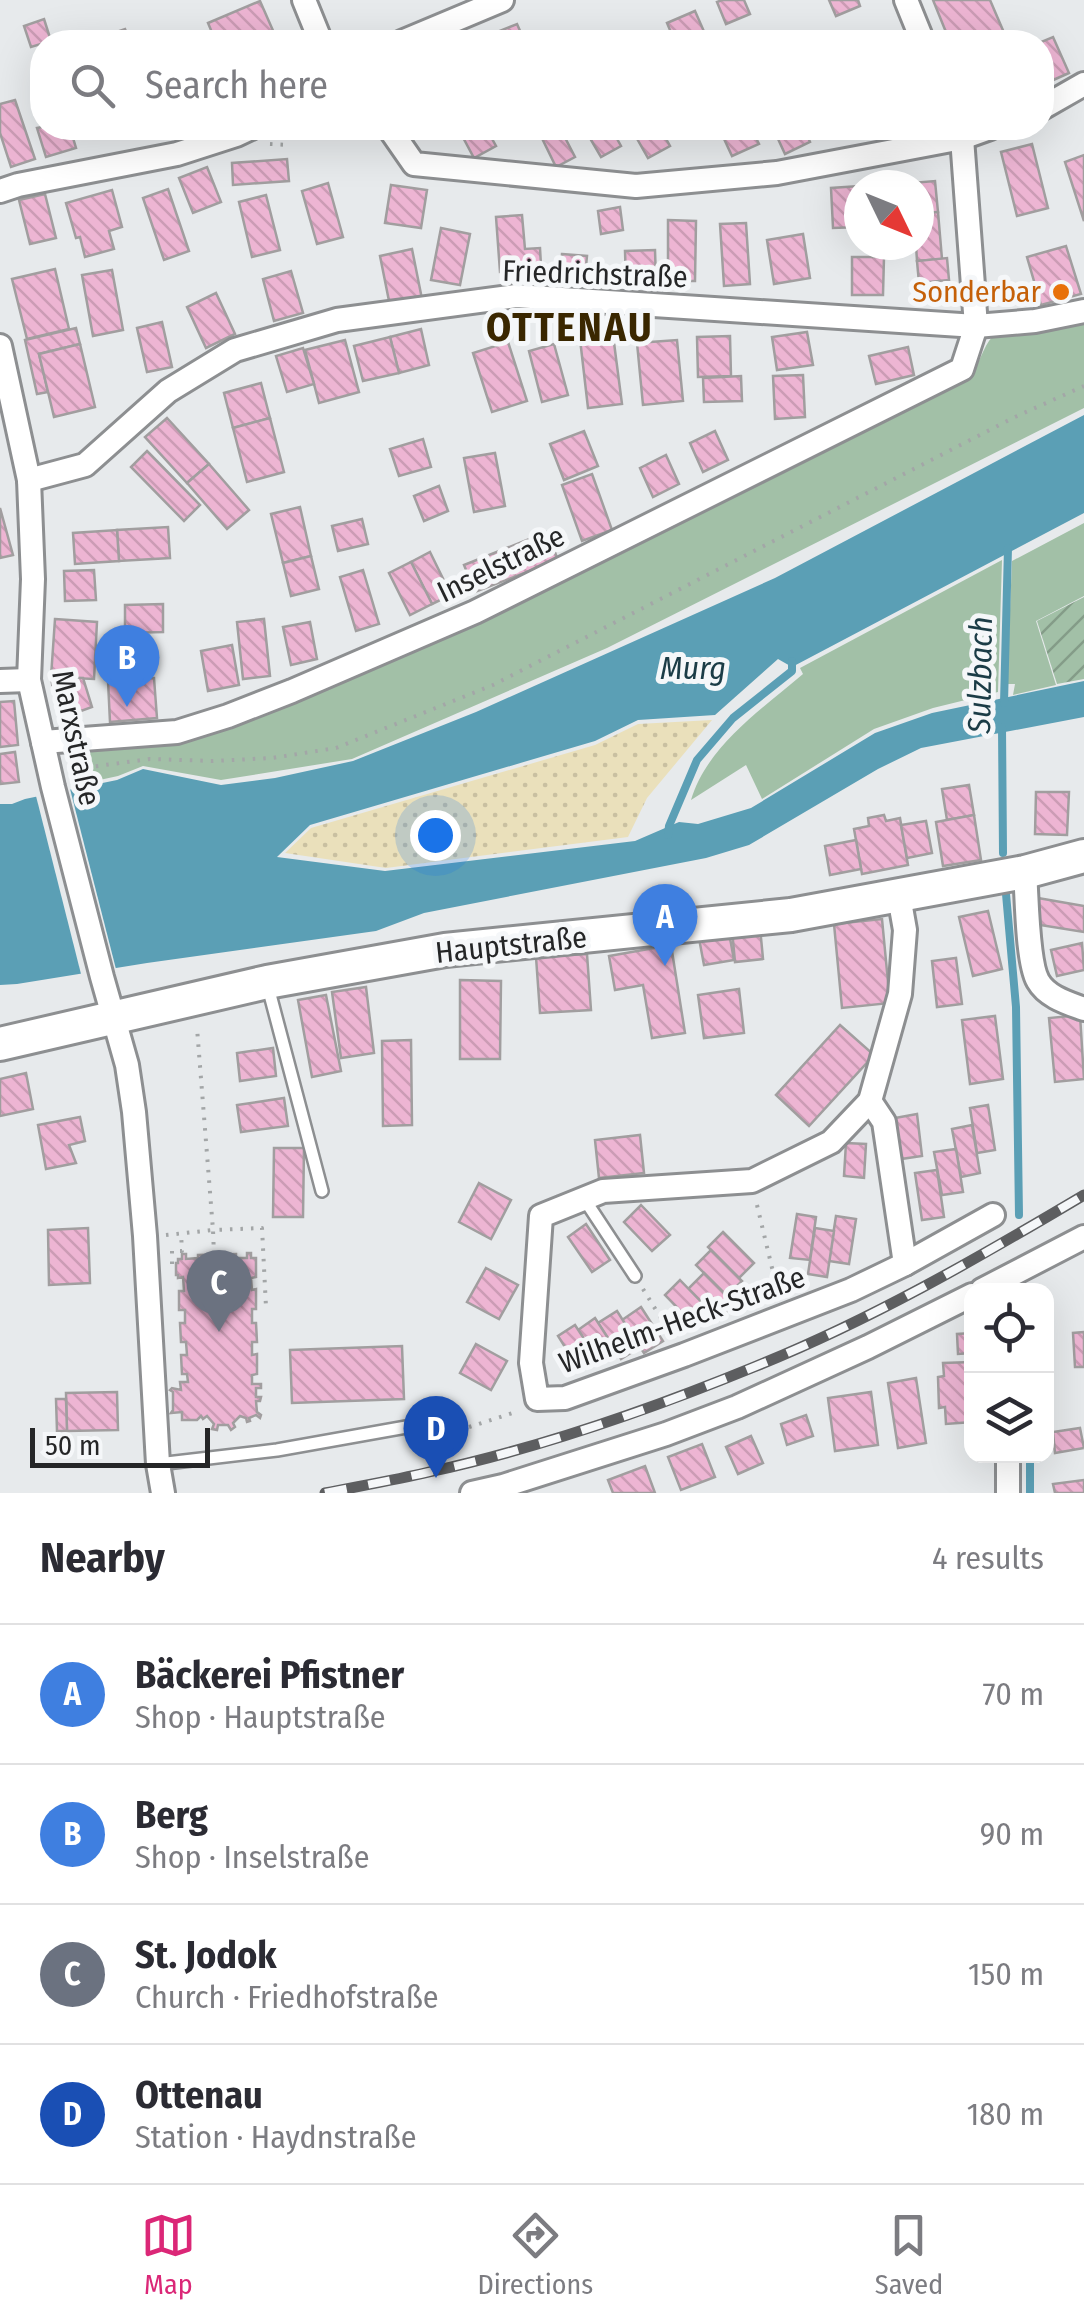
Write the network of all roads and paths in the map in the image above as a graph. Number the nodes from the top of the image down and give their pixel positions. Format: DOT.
graph roads {
  1 [pos="304,0"];
  2 [pos="502,0"];
  3 [pos="906,0"];
  4 [pos="315,30"];
  5 [pos="431,30"];
  6 [pos="918,30"];
  7 [pos="1084,84"];
  8 [pos="1054,101"];
  9 [pos="220,140"];
  10 [pos="397,140"];
  11 [pos="929,140"];
  12 [pos="961,140"];
  13 [pos="0,191"];
  14 [pos="1084,310"];
  15 [pos="976,326"];
  16 [pos="0,346"];
  17 [pos="1084,386"];
  18 [pos="30,480"];
  19 [pos="29,680"];
  20 [pos="0,681"];
  21 [pos="43,742"];
  22 [pos="83,768"];
  23 [pos="1084,856"];
  24 [pos="1025,872"];
  25 [pos="899,896"];
  26 [pos="267,982"];
  27 [pos="1084,1009"];
  28 [pos="196,1019"];
  29 [pos="113,1020"];
  30 [pos="0,1044"];
  31 [pos="870,1101"];
  32 [pos="752,1181"];
  33 [pos="322,1191"];
  34 [pos="583,1197"];
  35 [pos="993,1215"];
  36 [pos="213,1230"];
  37 [pos="172,1234"];
  38 [pos="1084,1237"];
  39 [pos="214,1255"];
  40 [pos="905,1264"];
  41 [pos="635,1276"];
  42 [pos="1001,1283"];
  43 [pos="964,1300"];
  44 [pos="270,1307"];
  45 [pos="782,1315"];
  46 [pos="684,1355"];
  47 [pos="537,1399"];
  48 [pos="423,1424"];
  49 [pos="443,1425"];
  50 [pos="1008,1463"];
  51 [pos="158,1464"];
  52 [pos="162,1493"];
  53 [pos="472,1493"];
  54 [pos="1008,1493"];
  1 -- 4 [label="street"];
  2 -- 5 [label="street"];
  3 -- 6 [label="street"];
  7 -- 8 [label="street"];
  9 -- 13 [label="street"];
  10 -- 11 [label="street"];
  12 -- 15 [label="street"];
  14 -- 15 [label="street, Friedrichstraße"];
  15 -- 18 [label="street, Friedrichstraße"];
  15 -- 21 [label="street, Inselstraße"];
  16 -- 18 [label="street, Marxstraße"];
  17 -- 22 [label="path"];
  18 -- 19 [label="street, Marxstraße"];
  19 -- 20 [label="street"];
  19 -- 21 [label="street, Marxstraße"];
  21 -- 29 [label="street, Marxstraße"];
  23 -- 24 [label="street, Hauptstraße"];
  24 -- 25 [label="street, Hauptstraße"];
  24 -- 27 [label="street"];
  25 -- 26 [label="street, Hauptstraße"];
  25 -- 31 [label="street, Wilhelm-Heck-Straße"];
  26 -- 29 [label="street, Hauptstraße"];
  26 -- 33 [label="lane"];
  28 -- 36 [label="path"];
  29 -- 30 [label="street, Hauptstraße"];
  29 -- 51 [label="street, Marxstraße"];
  31 -- 32 [label="street, Wilhelm-Heck-Straße"];
  31 -- 40 [label="street"];
  32 -- 34 [label="street, Wilhelm-Heck-Straße"];
  32 -- 45 [label="path"];
  34 -- 41 [label="lane"];
  34 -- 47 [label="street, Wilhelm-Heck-Straße"];
  35 -- 40 [label="street, Wilhelm-Heck-Straße"];
  36 -- 37 [label="path"];
  36 -- 39 [label="path"];
  36 -- 44 [label="path"];
  38 -- 42 [label="street"];
  40 -- 45 [label="street, Wilhelm-Heck-Straße"];
  41 -- 46 [label="path"];
  43 -- 53 [label="street"];
  45 -- 46 [label="street, Wilhelm-Heck-Straße"];
  46 -- 47 [label="street, Wilhelm-Heck-Straße"];
  47 -- 49 [label="path"];
  48 -- 51 [label="lane"];
  50 -- 54 [label="street"];
  51 -- 52 [label="street, Marxstraße"];
}
